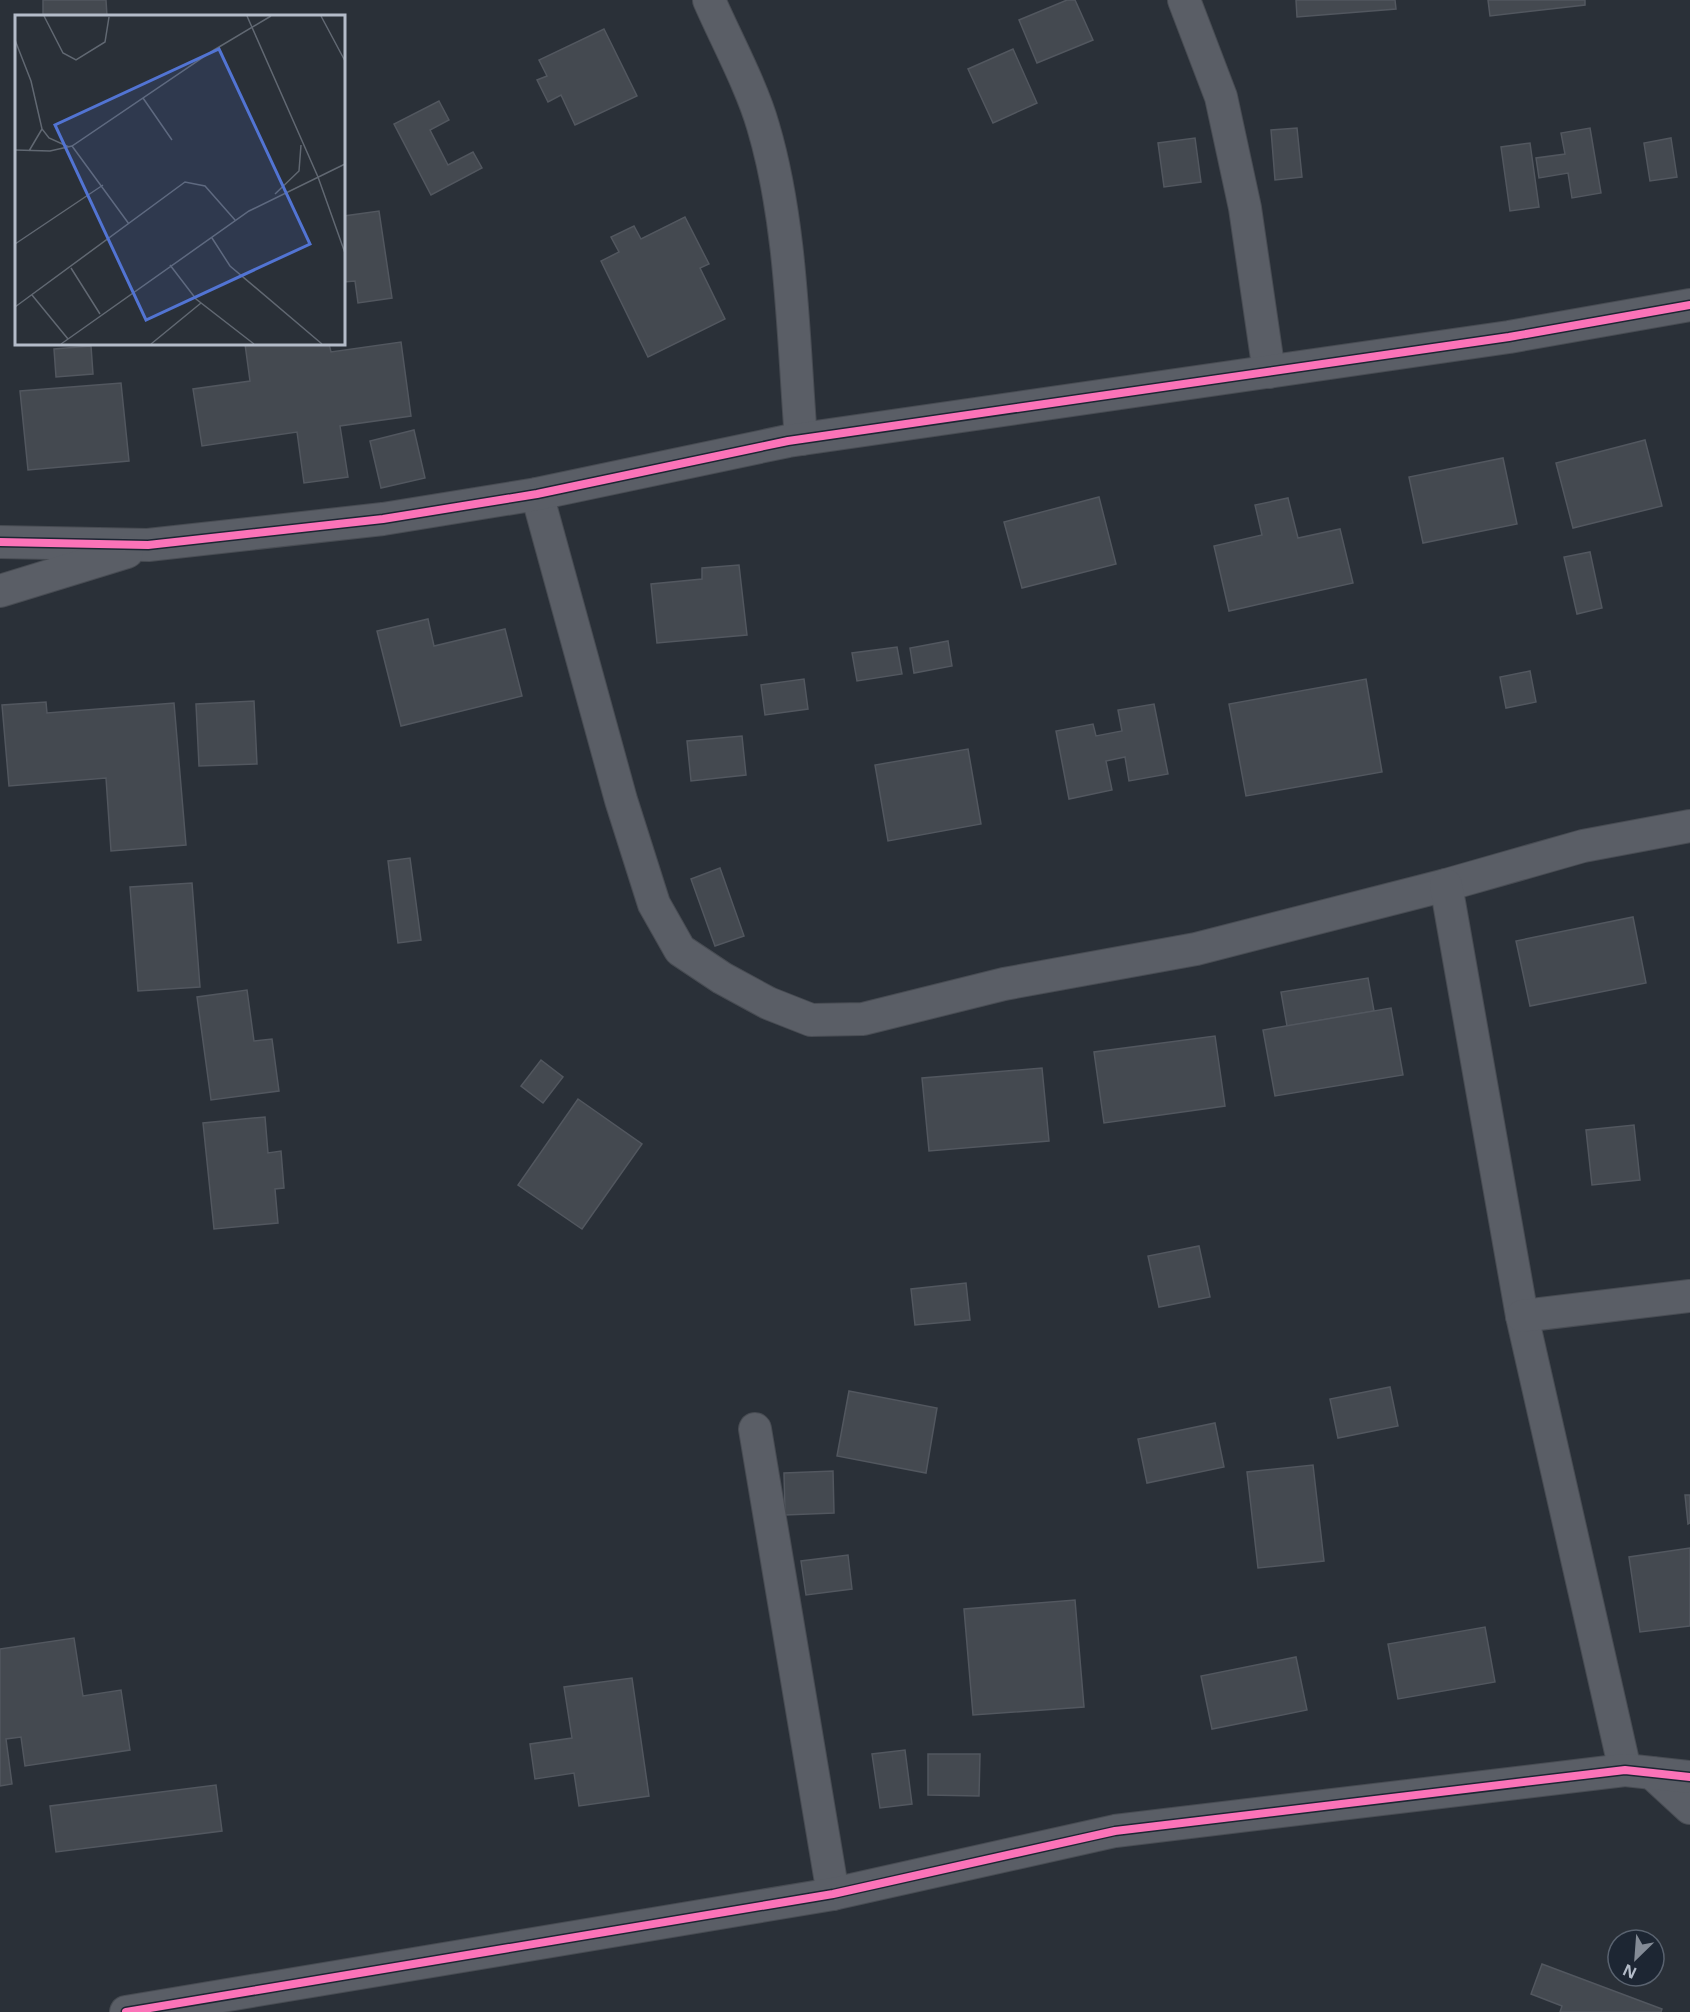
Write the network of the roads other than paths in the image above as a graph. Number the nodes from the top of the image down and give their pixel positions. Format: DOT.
graph roads {
  1 [pos="709,0"];
  2 [pos="1184,0"];
  3 [pos="1690,305"];
  4 [pos="1269,372"];
  5 [pos="801,439"];
  6 [pos="537,494"];
  7 [pos="0,542"];
  8 [pos="148,545"];
  9 [pos="0,591"];
  10 [pos="1690,826"];
  11 [pos="1446,885"];
  12 [pos="1690,1296"];
  13 [pos="1522,1316"];
  14 [pos="755,1428"];
  15 [pos="1639,1772"];
  16 [pos="1690,1777"];
  17 [pos="1690,1808"];
  18 [pos="833,1894"];
  19 [pos="126,2012"];
  1 -- 5 [label="street"];
  2 -- 4 [label="street"];
  3 -- 4 [label="street"];
  4 -- 5 [label="street"];
  5 -- 6 [label="street"];
  6 -- 8 [label="street"];
  6 -- 11 [label="street"];
  7 -- 8 [label="street"];
  8 -- 9 [label="street"];
  10 -- 11 [label="street"];
  11 -- 13 [label="street"];
  12 -- 13 [label="street"];
  13 -- 15 [label="street"];
  14 -- 18 [label="street"];
  15 -- 16 [label="street"];
  15 -- 17 [label="street"];
  15 -- 18 [label="street"];
  18 -- 19 [label="street"];
}
